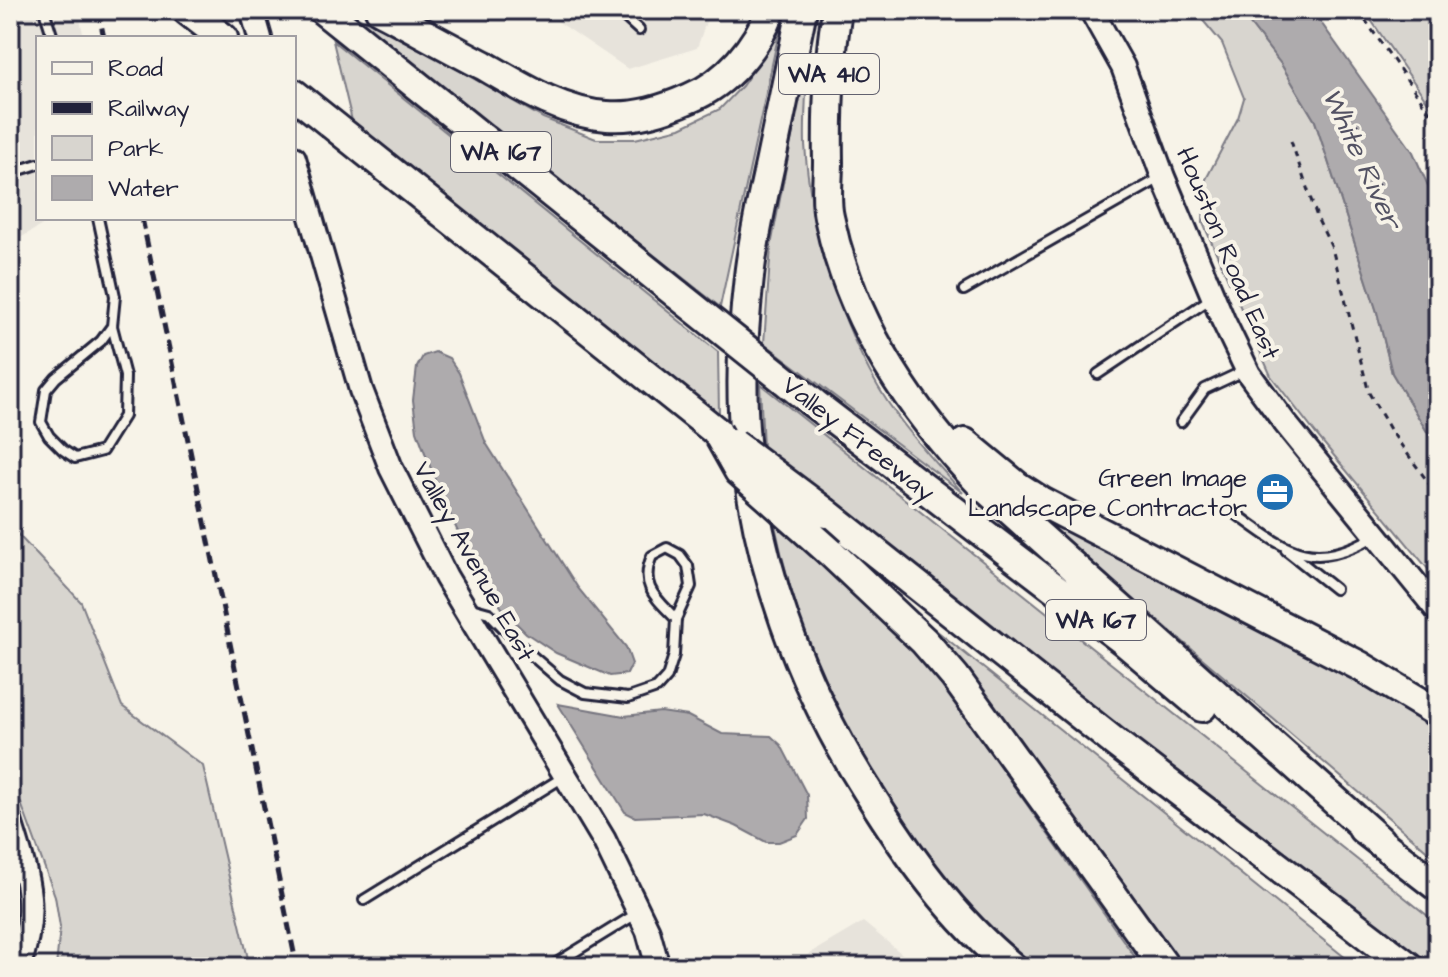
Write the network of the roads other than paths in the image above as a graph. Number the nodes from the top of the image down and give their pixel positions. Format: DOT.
graph roads {
  1 [pos="44,10"];
  2 [pos="187,10"];
  3 [pos="252,10"];
  4 [pos="323,10"];
  5 [pos="380,10"];
  6 [pos="617,10"];
  7 [pos="771,10"];
  8 [pos="802,10"];
  9 [pos="837,10"];
  10 [pos="1091,10"];
  11 [pos="639,30"];
  12 [pos="52,36"];
  13 [pos="220,36"];
  14 [pos="259,36"];
  15 [pos="296,96"];
  16 [pos="828,138"];
  17 [pos="36,165"];
  18 [pos="296,165"];
  19 [pos="10,173"];
  20 [pos="1163,177"];
  21 [pos="98,220"];
  22 [pos="964,290"];
  23 [pos="1214,297"];
  24 [pos="112,326"];
  25 [pos="1247,369"];
  26 [pos="1098,374"];
  27 [pos="1181,422"];
  28 [pos="717,432"];
  29 [pos="1228,508"];
  30 [pos="1376,536"];
  31 [pos="1283,547"];
  32 [pos="1335,589"];
  33 [pos="463,605"];
  34 [pos="1438,611"];
  35 [pos="676,619"];
  36 [pos="1438,713"];
  37 [pos="565,776"];
  38 [pos="10,821"];
  39 [pos="1379,840"];
  40 [pos="1438,887"];
  41 [pos="364,900"];
  42 [pos="640,911"];
  43 [pos="1400,960"];
  44 [pos="18,967"];
  45 [pos="550,967"];
  46 [pos="658,967"];
  47 [pos="1012,967"];
  48 [pos="1165,967"];
  1 -- 12 [label="lane"];
  2 -- 13 [label="highway"];
  3 -- 14 [label="main road"];
  4 -- 39 [label="highway, Valley Freeway / WA 167, bridge"];
  5 -- 7 [label="highway"];
  6 -- 11 [label="lane"];
  8 -- 47 [label="highway"];
  9 -- 16 [label="highway, WA 410"];
  10 -- 20 [label="main road, Houston Road East"];
  15 -- 28 [label="highway, WA 167"];
  16 -- 36 [label="highway"];
  16 -- 39 [label="highway"];
  17 -- 19 [label="lane"];
  18 -- 33 [label="main road, Valley Avenue East"];
  20 -- 22 [label="lane"];
  20 -- 23 [label="main road, Houston Road East"];
  21 -- 24 [label="lane"];
  23 -- 25 [label="main road, Houston Road East"];
  23 -- 26 [label="lane"];
  24 -- 24 [label="lane"];
  25 -- 27 [label="lane"];
  25 -- 30 [label="main road, Houston Road East"];
  28 -- 43 [label="highway, WA 167, bridge"];
  28 -- 48 [label="highway, bridge"];
  29 -- 31 [label="lane"];
  30 -- 31 [label="lane"];
  30 -- 34 [label="main road, Houston Road East"];
  31 -- 32 [label="lane"];
  33 -- 35 [label="lane"];
  33 -- 37 [label="main road, Valley Avenue East"];
  35 -- 35 [label="lane"];
  37 -- 41 [label="lane"];
  37 -- 42 [label="main road, Valley Avenue East"];
  38 -- 44 [label="main road"];
  39 -- 40 [label="highway, Valley Freeway / WA 167"];
  42 -- 45 [label="lane"];
  42 -- 46 [label="main road, Valley Avenue East"];
}
